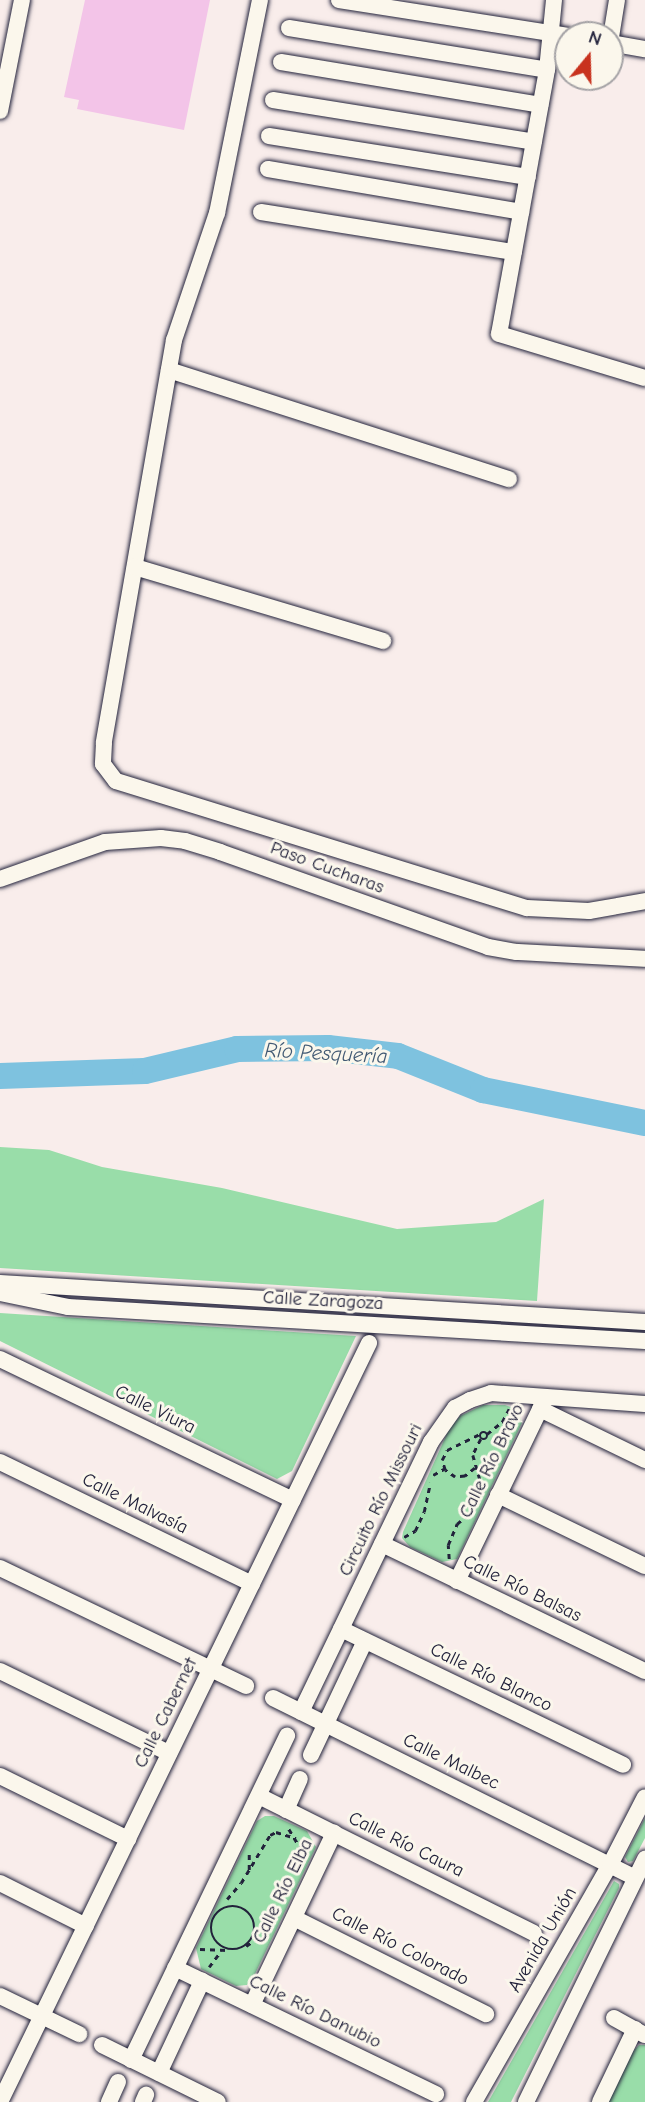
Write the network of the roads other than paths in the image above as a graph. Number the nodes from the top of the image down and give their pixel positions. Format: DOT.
graph roads {
  1 [pos="22,0"];
  2 [pos="260,0"];
  3 [pos="339,0"];
  4 [pos="554,0"];
  5 [pos="617,0"];
  6 [pos="289,28"];
  7 [pos="551,33"];
  8 [pos="554,34"];
  9 [pos="645,49"];
  10 [pos="281,62"];
  11 [pos="547,69"];
  12 [pos="273,100"];
  13 [pos="541,105"];
  14 [pos="0,111"];
  15 [pos="269,136"];
  16 [pos="534,142"];
  17 [pos="268,169"];
  18 [pos="528,177"];
  19 [pos="261,212"];
  20 [pos="522,212"];
  21 [pos="514,252"];
  22 [pos="169,370"];
  23 [pos="645,378"];
  24 [pos="509,479"];
  25 [pos="135,567"];
  26 [pos="383,641"];
  27 [pos="0,879"];
  28 [pos="645,901"];
  29 [pos="645,959"];
  30 [pos="0,1283"];
  31 [pos="0,1293"];
  32 [pos="387,1306"];
  33 [pos="645,1322"];
  34 [pos="386,1326"];
  35 [pos="645,1341"];
  36 [pos="369,1343"];
  37 [pos="0,1359"];
  38 [pos="543,1403"];
  39 [pos="645,1404"];
  40 [pos="645,1460"];
  41 [pos="0,1462"];
  42 [pos="491,1496"];
  43 [pos="293,1500"];
  44 [pos="385,1537"];
  45 [pos="645,1566"];
  46 [pos="0,1568"];
  47 [pos="457,1581"];
  48 [pos="252,1584"];
  49 [pos="341,1629"];
  50 [pos="365,1641"];
  51 [pos="211,1669"];
  52 [pos="0,1671"];
  53 [pos="645,1671"];
  54 [pos="246,1686"];
  55 [pos="273,1698"];
  56 [pos="301,1712"];
  57 [pos="326,1724"];
  58 [pos="287,1737"];
  59 [pos="169,1754"];
  60 [pos="311,1755"];
  61 [pos="623,1765"];
  62 [pos="0,1776"];
  63 [pos="300,1779"];
  64 [pos="259,1796"];
  65 [pos="645,1797"];
  66 [pos="286,1818"];
  67 [pos="334,1833"];
  68 [pos="128,1839"];
  69 [pos="645,1859"];
  70 [pos="610,1865"];
  71 [pos="635,1878"];
  72 [pos="0,1883"];
  73 [pos="294,1917"];
  74 [pos="86,1926"];
  75 [pos="534,1933"];
  76 [pos="176,1968"];
  77 [pos="205,1975"];
  78 [pos="0,1996"];
  79 [pos="252,2005"];
  80 [pos="486,2014"];
  81 [pos="42,2016"];
  82 [pos="614,2018"];
  83 [pos="640,2032"];
  84 [pos="79,2034"];
  85 [pos="102,2045"];
  86 [pos="131,2060"];
  87 [pos="159,2073"];
  88 [pos="118,2082"];
  89 [pos="436,2094"];
  90 [pos="0,2102"];
  91 [pos="109,2102"];
  92 [pos="218,2102"];
  93 [pos="474,2102"];
  94 [pos="526,2102"];
  95 [pos="600,2102"];
  1 -- 14 [label="street"];
  2 -- 22 [label="street"];
  3 -- 7 [label="street"];
  4 -- 7 [label="street"];
  5 -- 9 [label="street"];
  6 -- 11 [label="street"];
  7 -- 8 [label="street"];
  7 -- 11 [label="street"];
  10 -- 13 [label="street"];
  11 -- 13 [label="street"];
  12 -- 16 [label="street"];
  13 -- 16 [label="street"];
  15 -- 18 [label="street"];
  16 -- 18 [label="street"];
  17 -- 20 [label="street"];
  18 -- 20 [label="street"];
  19 -- 21 [label="street"];
  20 -- 21 [label="street"];
  21 -- 23 [label="street"];
  22 -- 24 [label="street"];
  22 -- 25 [label="street"];
  25 -- 26 [label="street"];
  25 -- 28 [label="street"];
  27 -- 29 [label="street, Paso Cucharas"];
  30 -- 32 [label="street, Calle Zaragoza"];
  31 -- 34 [label="street, Calle Zaragoza"];
  32 -- 33 [label="street, Calle Zaragoza"];
  32 -- 34 [label="street"];
  34 -- 35 [label="street, Calle Zaragoza"];
  36 -- 43 [label="street, Calle Cabernet"];
  37 -- 43 [label="street, Calle Viura"];
  38 -- 39 [label="street, Circuito Río Missouri"];
  38 -- 40 [label="street"];
  38 -- 42 [label="street, Calle Río Bravo"];
  38 -- 44 [label="street, Circuito Río Missouri"];
  41 -- 48 [label="street, Calle Malvasía"];
  42 -- 45 [label="street"];
  42 -- 47 [label="street, Calle Río Bravo"];
  43 -- 48 [label="street, Calle Cabernet"];
  44 -- 47 [label="street, Calle Río Balsas"];
  44 -- 49 [label="street, Circuito Río Missouri"];
  46 -- 51 [label="street"];
  47 -- 53 [label="street, Calle Río Balsas"];
  48 -- 51 [label="street, Calle Cabernet"];
  49 -- 50 [label="street, Calle Río Blanco"];
  49 -- 56 [label="street, Circuito Río Missouri"];
  50 -- 57 [label="street"];
  50 -- 61 [label="street, Calle Río Blanco"];
  51 -- 54 [label="street"];
  51 -- 59 [label="street, Calle Cabernet"];
  52 -- 59 [label="street"];
  55 -- 56 [label="street, Calle Malbec"];
  56 -- 57 [label="street, Calle Malbec"];
  57 -- 60 [label="street"];
  57 -- 70 [label="street, Calle Malbec"];
  58 -- 64 [label="street"];
  59 -- 68 [label="street, Calle Cabernet"];
  62 -- 68 [label="street"];
  63 -- 66 [label="street"];
  64 -- 66 [label="street, Calle Río Caura"];
  64 -- 76 [label="street"];
  65 -- 70 [label="street, Avenida Unión"];
  66 -- 67 [label="street, Calle Río Caura"];
  67 -- 73 [label="street, Calle Río Elba"];
  67 -- 75 [label="street, Calle Río Caura"];
  68 -- 74 [label="street, Calle Cabernet"];
  69 -- 71 [label="street"];
  70 -- 71 [label="street, Calle Malbec"];
  70 -- 93 [label="street, Avenida Unión"];
  71 -- 94 [label="street"];
  72 -- 74 [label="street"];
  73 -- 79 [label="street, Calle Río Elba"];
  73 -- 80 [label="street, Calle Río Colorado"];
  74 -- 81 [label="street, Calle Cabernet"];
  76 -- 77 [label="street, Calle Río Danubio"];
  76 -- 86 [label="street"];
  77 -- 79 [label="street, Calle Río Danubio"];
  77 -- 87 [label="street"];
  78 -- 81 [label="street"];
  79 -- 89 [label="street, Calle Río Danubio"];
  81 -- 84 [label="street"];
  81 -- 90 [label="street, Calle Cabernet"];
  82 -- 83 [label="street"];
  83 -- 95 [label="street"];
  85 -- 86 [label="street"];
  86 -- 87 [label="street"];
  87 -- 92 [label="street"];
  88 -- 91 [label="street"];
}
